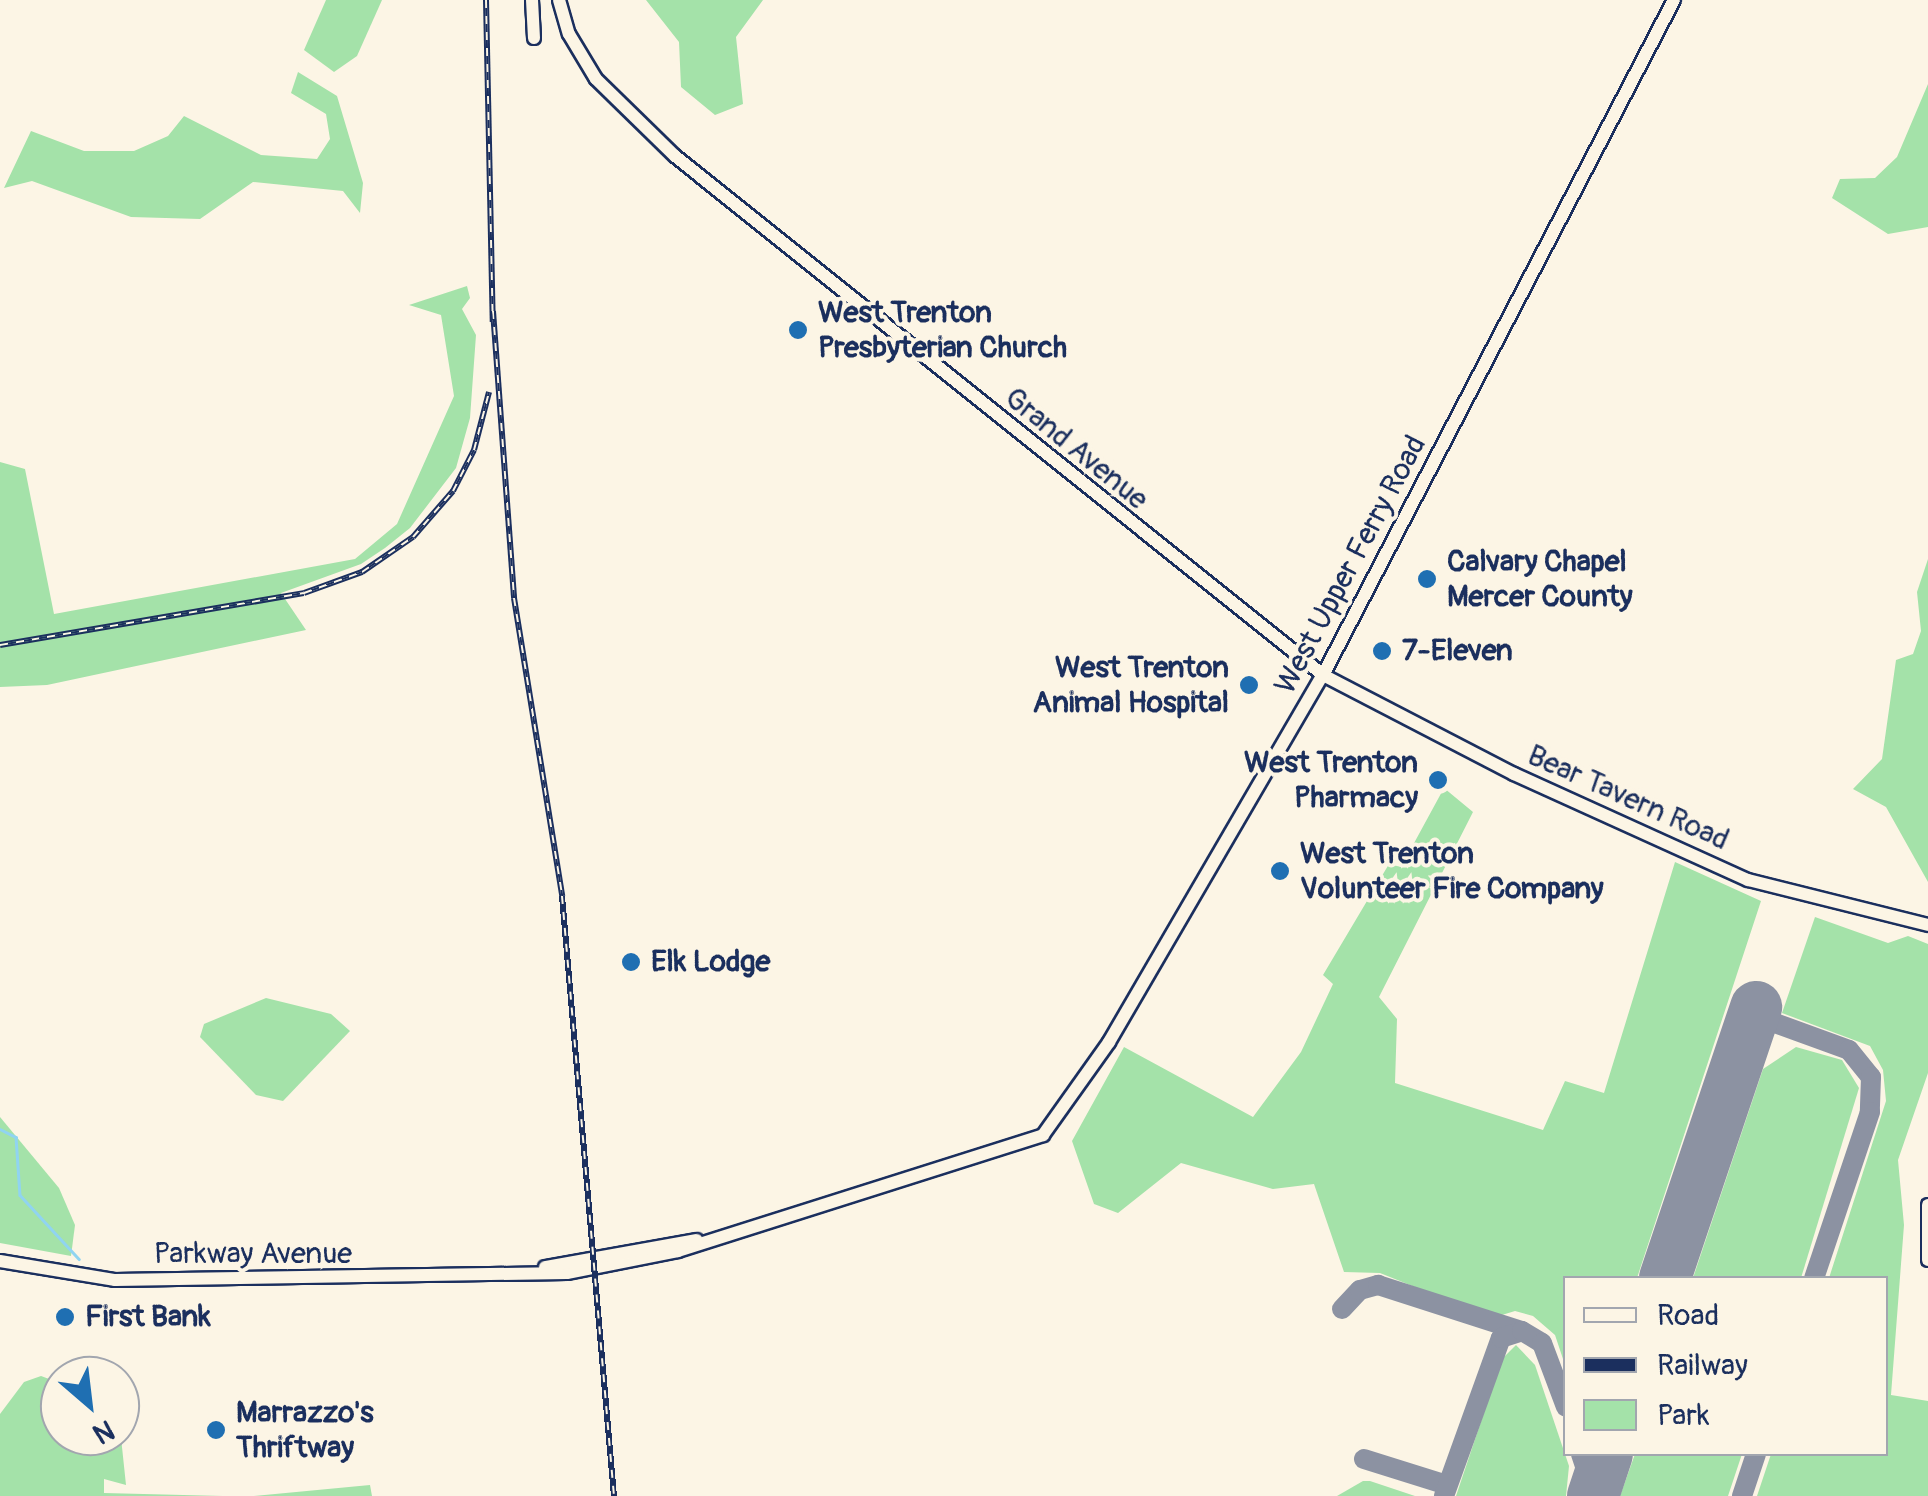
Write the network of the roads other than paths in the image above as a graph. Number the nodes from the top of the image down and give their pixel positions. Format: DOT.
graph roads {
  1 [pos="532,0"];
  2 [pos="558,0"];
  3 [pos="1674,0"];
  4 [pos="534,38"];
  5 [pos="1323,676"];
  6 [pos="1928,925"];
  7 [pos="1043,1135"];
  8 [pos="1928,1205"];
  9 [pos="1928,1260"];
  10 [pos="0,1261"];
  1 -- 4 [label="main road"];
  2 -- 5 [label="main road, Grand Avenue"];
  3 -- 5 [label="main road, West Upper Ferry Road"];
  5 -- 6 [label="main road, Bear Tavern Road"];
  5 -- 7 [label="main road, West Upper Ferry Road"];
  7 -- 10 [label="main road, Parkway Avenue"];
  8 -- 9 [label="main road"];
}
